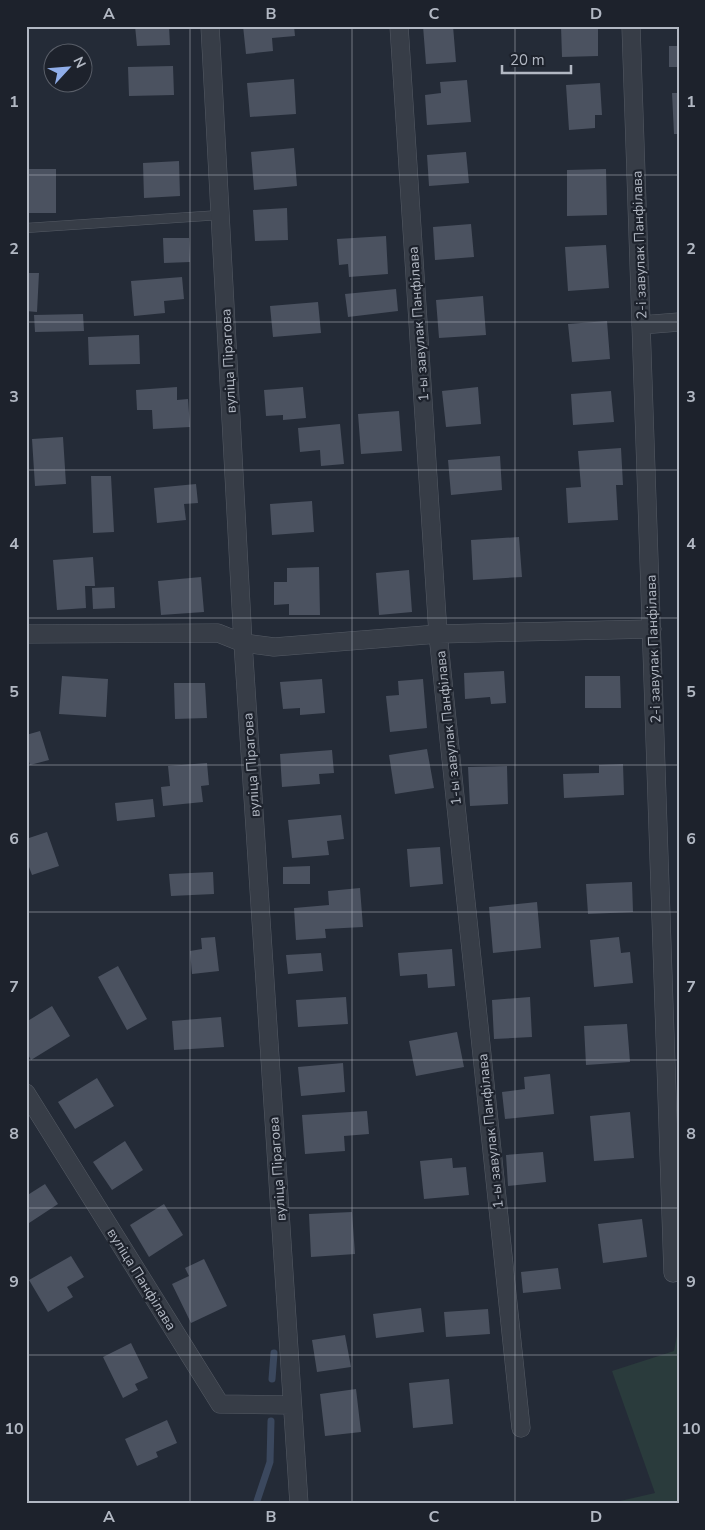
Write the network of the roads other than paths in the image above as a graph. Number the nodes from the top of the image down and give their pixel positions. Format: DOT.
graph roads {
  1 [pos="210,26"];
  2 [pos="398,26"];
  3 [pos="631,26"];
  4 [pos="220,216"];
  5 [pos="26,228"];
  6 [pos="679,322"];
  7 [pos="641,325"];
  8 [pos="652,629"];
  9 [pos="26,634"];
  10 [pos="438,634"];
  11 [pos="243,643"];
  12 [pos="26,1093"];
  13 [pos="673,1273"];
  14 [pos="292,1405"];
  15 [pos="522,1428"];
  16 [pos="299,1504"];
  1 -- 4 [label="street, вуліца Пірагова"];
  2 -- 10 [label="street, 1-ы завулак Панфілава"];
  3 -- 7 [label="street, 2-і завулак Панфілава"];
  4 -- 5 [label="lane"];
  4 -- 11 [label="street, вуліца Пірагова"];
  6 -- 7 [label="street"];
  7 -- 8 [label="street, 2-і завулак Панфілава"];
  8 -- 10 [label="street"];
  8 -- 13 [label="street, 2-і завулак Панфілава"];
  9 -- 11 [label="street"];
  10 -- 11 [label="street"];
  10 -- 15 [label="street, 1-ы завулак Панфілава"];
  11 -- 14 [label="street, вуліца Пірагова"];
  12 -- 14 [label="street, вуліца Панфілава"];
  14 -- 16 [label="street, вуліца Пірагова"];
}
